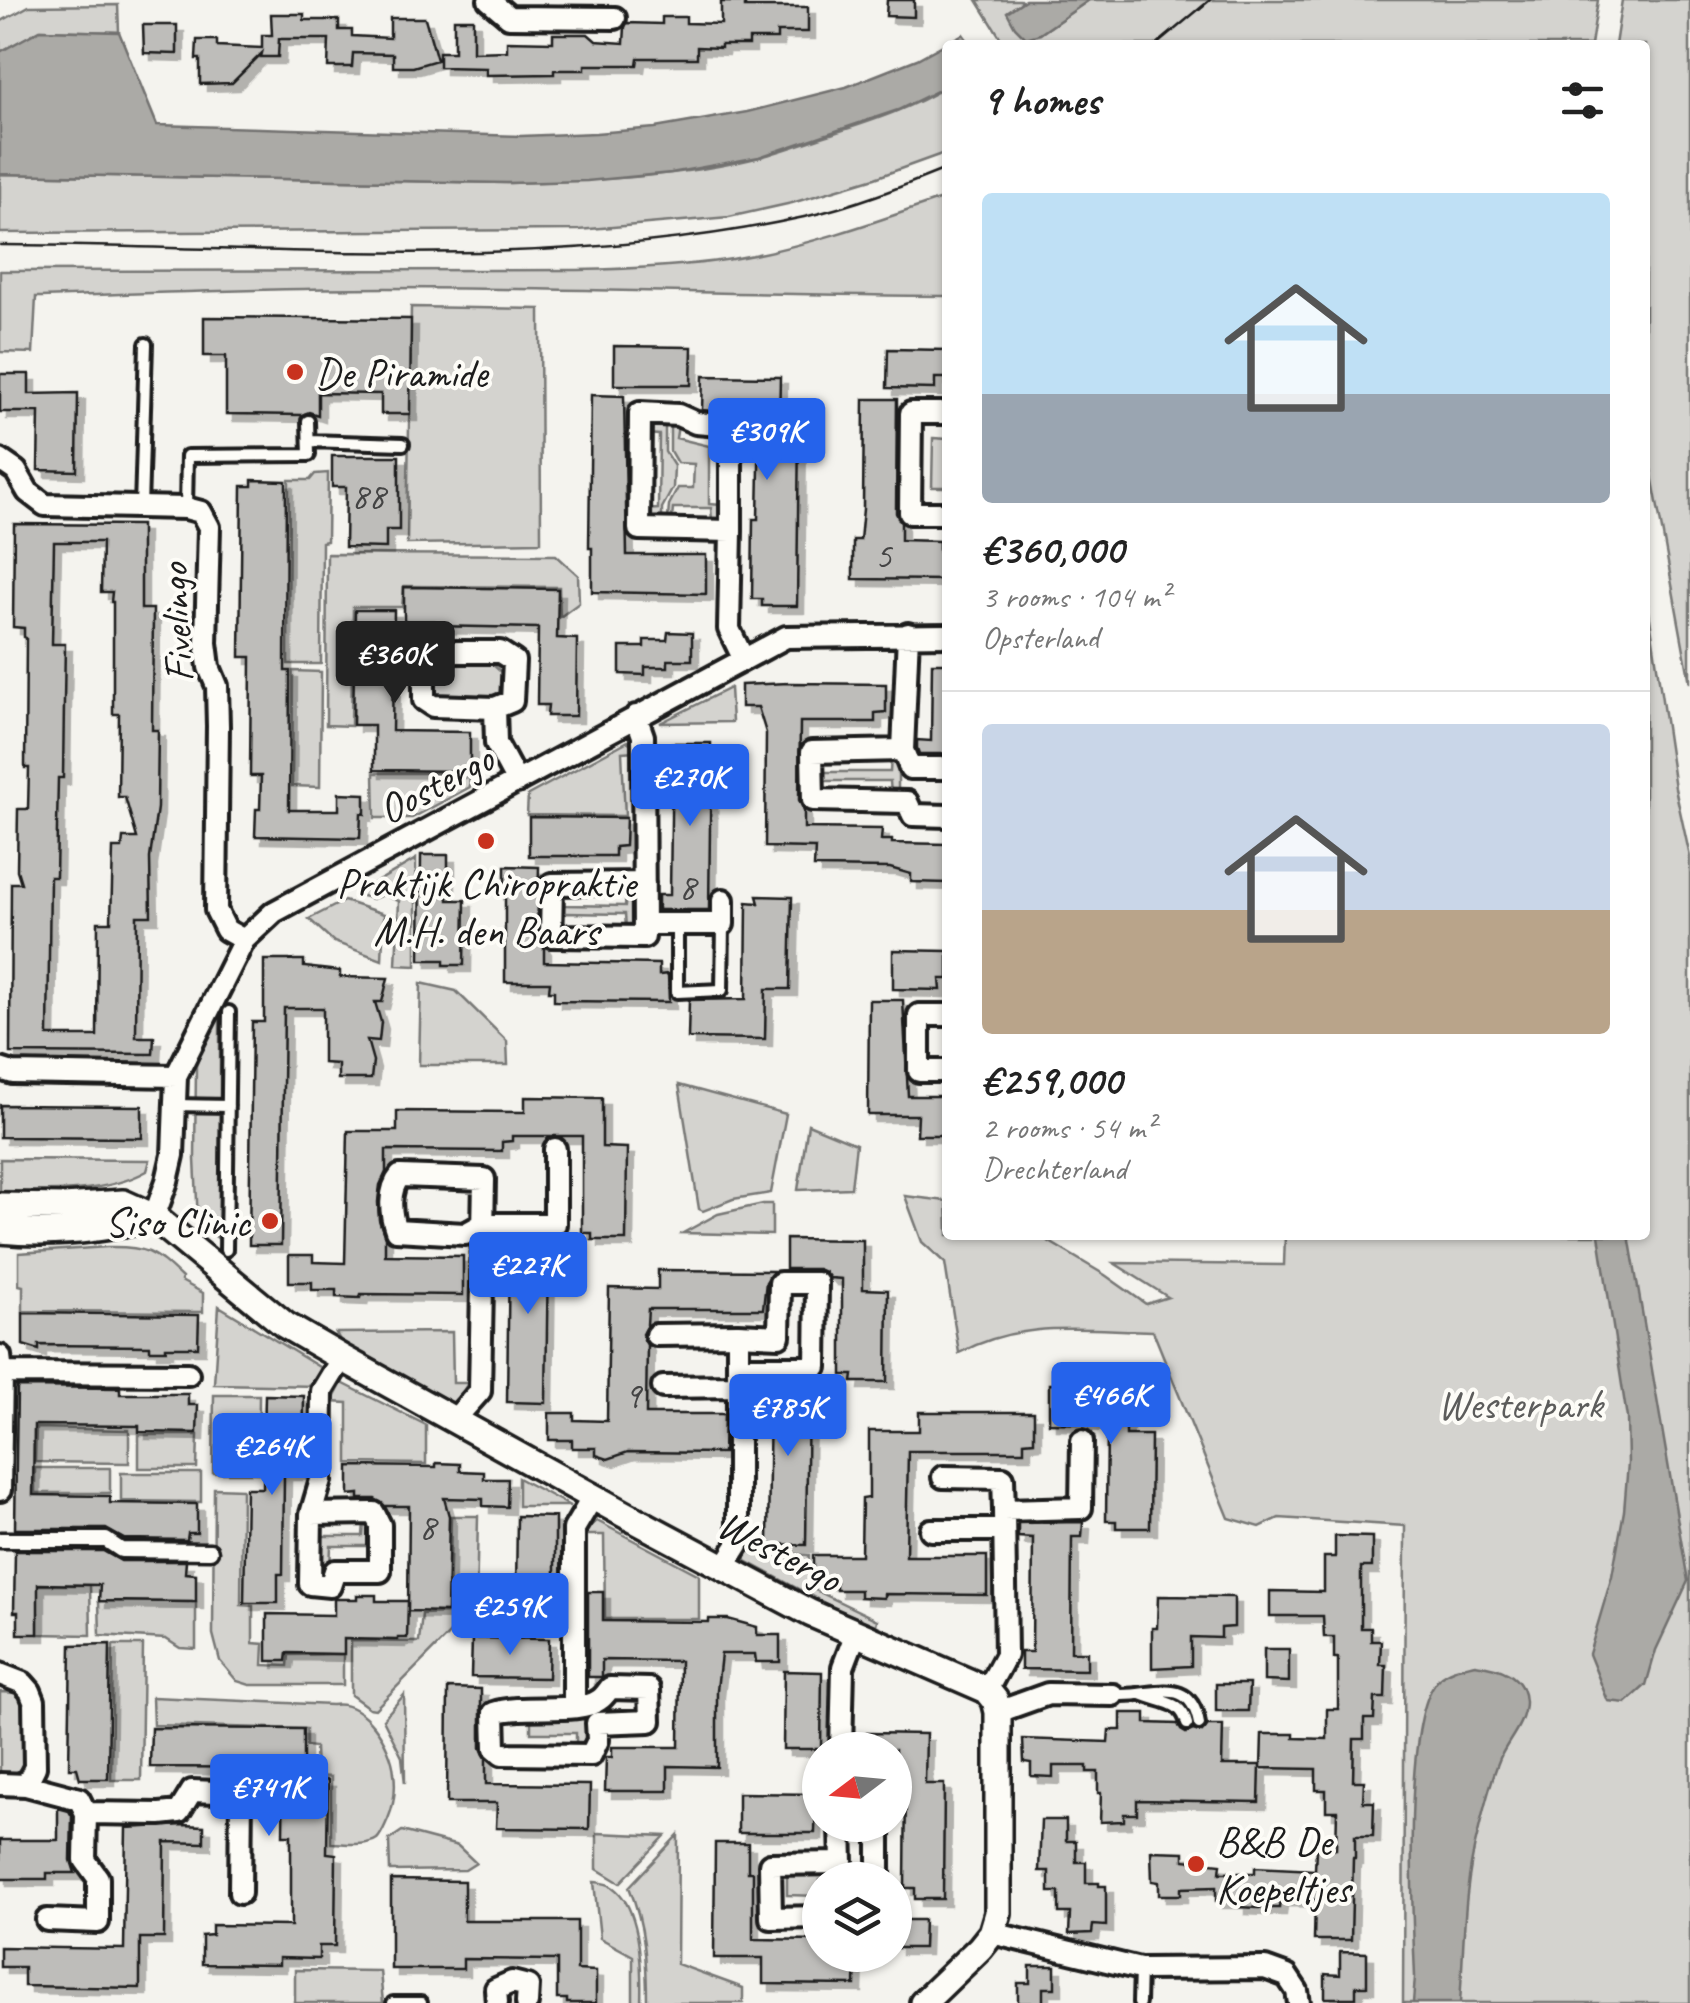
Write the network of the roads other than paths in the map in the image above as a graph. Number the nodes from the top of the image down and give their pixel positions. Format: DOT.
graph roads {
  1 [pos="489,0"];
  2 [pos="615,18"];
  3 [pos="146,344"];
  4 [pos="942,413"];
  5 [pos="308,420"];
  6 [pos="309,441"];
  7 [pos="403,444"];
  8 [pos="0,460"];
  9 [pos="141,506"];
  10 [pos="186,508"];
  11 [pos="942,513"];
  12 [pos="731,530"];
  13 [pos="908,634"];
  14 [pos="942,634"];
  15 [pos="743,658"];
  16 [pos="495,708"];
  17 [pos="636,716"];
  18 [pos="907,759"];
  19 [pos="942,767"];
  20 [pos="517,782"];
  21 [pos="908,802"];
  22 [pos="942,816"];
  23 [pos="644,883"];
  24 [pos="723,900"];
  25 [pos="644,924"];
  26 [pos="678,924"];
  27 [pos="722,924"];
  28 [pos="244,940"];
  29 [pos="229,1012"];
  30 [pos="942,1015"];
  31 [pos="0,1069"];
  32 [pos="942,1071"];
  33 [pos="176,1076"];
  34 [pos="175,1105"];
  35 [pos="228,1106"];
  36 [pos="554,1149"];
  37 [pos="0,1206"];
  38 [pos="154,1217"];
  39 [pos="482,1224"];
  40 [pos="0,1230"];
  41 [pos="226,1250"];
  42 [pos="738,1334"];
  43 [pos="656,1335"];
  44 [pos="342,1358"];
  45 [pos="1,1364"];
  46 [pos="188,1374"];
  47 [pos="738,1377"];
  48 [pos="663,1387"];
  49 [pos="455,1419"];
  50 [pos="1082,1441"];
  51 [pos="943,1477"];
  52 [pos="0,1490"];
  53 [pos="594,1496"];
  54 [pos="311,1514"];
  55 [pos="1004,1520"];
  56 [pos="931,1530"];
  57 [pos="0,1540"];
  58 [pos="210,1551"];
  59 [pos="724,1567"];
  60 [pos="856,1634"];
  61 [pos="0,1674"];
  62 [pos="1113,1694"];
  63 [pos="993,1701"];
  64 [pos="574,1707"];
  65 [pos="1193,1724"];
  66 [pos="841,1732"];
  67 [pos="0,1784"];
  68 [pos="26,1784"];
  69 [pos="86,1813"];
  70 [pos="802,1867"];
  71 [pos="240,1893"];
  72 [pos="802,1917"];
  73 [pos="48,1920"];
  74 [pos="992,1933"];
  75 [pos="1140,1969"];
  76 [pos="393,2003"];
  77 [pos="420,2003"];
  78 [pos="497,2003"];
  79 [pos="527,2003"];
  80 [pos="923,2003"];
  81 [pos="1139,2003"];
  82 [pos="1300,2003"];
  1 -- 2 [label="street"];
  3 -- 9 [label="lane"];
  4 -- 11 [label="street"];
  5 -- 6 [label="lane"];
  6 -- 7 [label="lane"];
  6 -- 10 [label="lane"];
  8 -- 9 [label="street, Fivelingo"];
  9 -- 10 [label="street, Fivelingo"];
  10 -- 28 [label="street, Fivelingo"];
  12 -- 12 [label="street"];
  12 -- 15 [label="street"];
  13 -- 14 [label="street, Oostergo"];
  13 -- 15 [label="street, Oostergo"];
  13 -- 18 [label="street"];
  15 -- 17 [label="street, Oostergo"];
  16 -- 16 [label="street"];
  16 -- 20 [label="street"];
  17 -- 20 [label="street, Oostergo"];
  17 -- 23 [label="street"];
  18 -- 19 [label="street"];
  18 -- 21 [label="street"];
  18 -- 21 [label="street"];
  20 -- 28 [label="street, Oostergo"];
  21 -- 22 [label="street"];
  23 -- 25 [label="street"];
  23 -- 25 [label="street"];
  24 -- 27 [label="street"];
  25 -- 26 [label="street"];
  26 -- 27 [label="street"];
  26 -- 27 [label="lane"];
  28 -- 33 [label="street, Oostergo"];
  29 -- 35 [label="lane"];
  30 -- 32 [label="street"];
  31 -- 33 [label="street"];
  33 -- 34 [label="street, Oostergo"];
  34 -- 35 [label="lane"];
  34 -- 38 [label="street, Oostergo"];
  35 -- 41 [label="lane"];
  36 -- 39 [label="street"];
  37 -- 38 [label="street, Westergo"];
  38 -- 40 [label="street"];
  38 -- 44 [label="street, Westergo"];
  39 -- 39 [label="street"];
  39 -- 49 [label="street"];
  42 -- 43 [label="street"];
  42 -- 47 [label="street"];
  42 -- 47 [label="street"];
  44 -- 49 [label="street, Westergo"];
  44 -- 54 [label="street"];
  45 -- 46 [label="street"];
  45 -- 52 [label="street"];
  47 -- 48 [label="street"];
  47 -- 59 [label="street"];
  49 -- 53 [label="street, Westergo"];
  50 -- 55 [label="street"];
  51 -- 55 [label="street"];
  53 -- 59 [label="street, Westergo"];
  53 -- 64 [label="street"];
  54 -- 54 [label="street"];
  55 -- 56 [label="street"];
  55 -- 63 [label="street"];
  57 -- 58 [label="street"];
  59 -- 60 [label="street, Westergo"];
  60 -- 63 [label="street, Westergo"];
  60 -- 66 [label="street"];
  61 -- 68 [label="street"];
  62 -- 63 [label="street"];
  62 -- 65 [label="lane"];
  63 -- 74 [label="street"];
  64 -- 64 [label="street"];
  67 -- 68 [label="street"];
  68 -- 69 [label="street"];
  69 -- 71 [label="street"];
  69 -- 73 [label="street"];
  70 -- 72 [label="street"];
  74 -- 75 [label="street"];
  74 -- 80 [label="street"];
  75 -- 81 [label="lane"];
  75 -- 82 [label="street"];
  76 -- 77 [label="lane"];
  78 -- 79 [label="street"];
}
